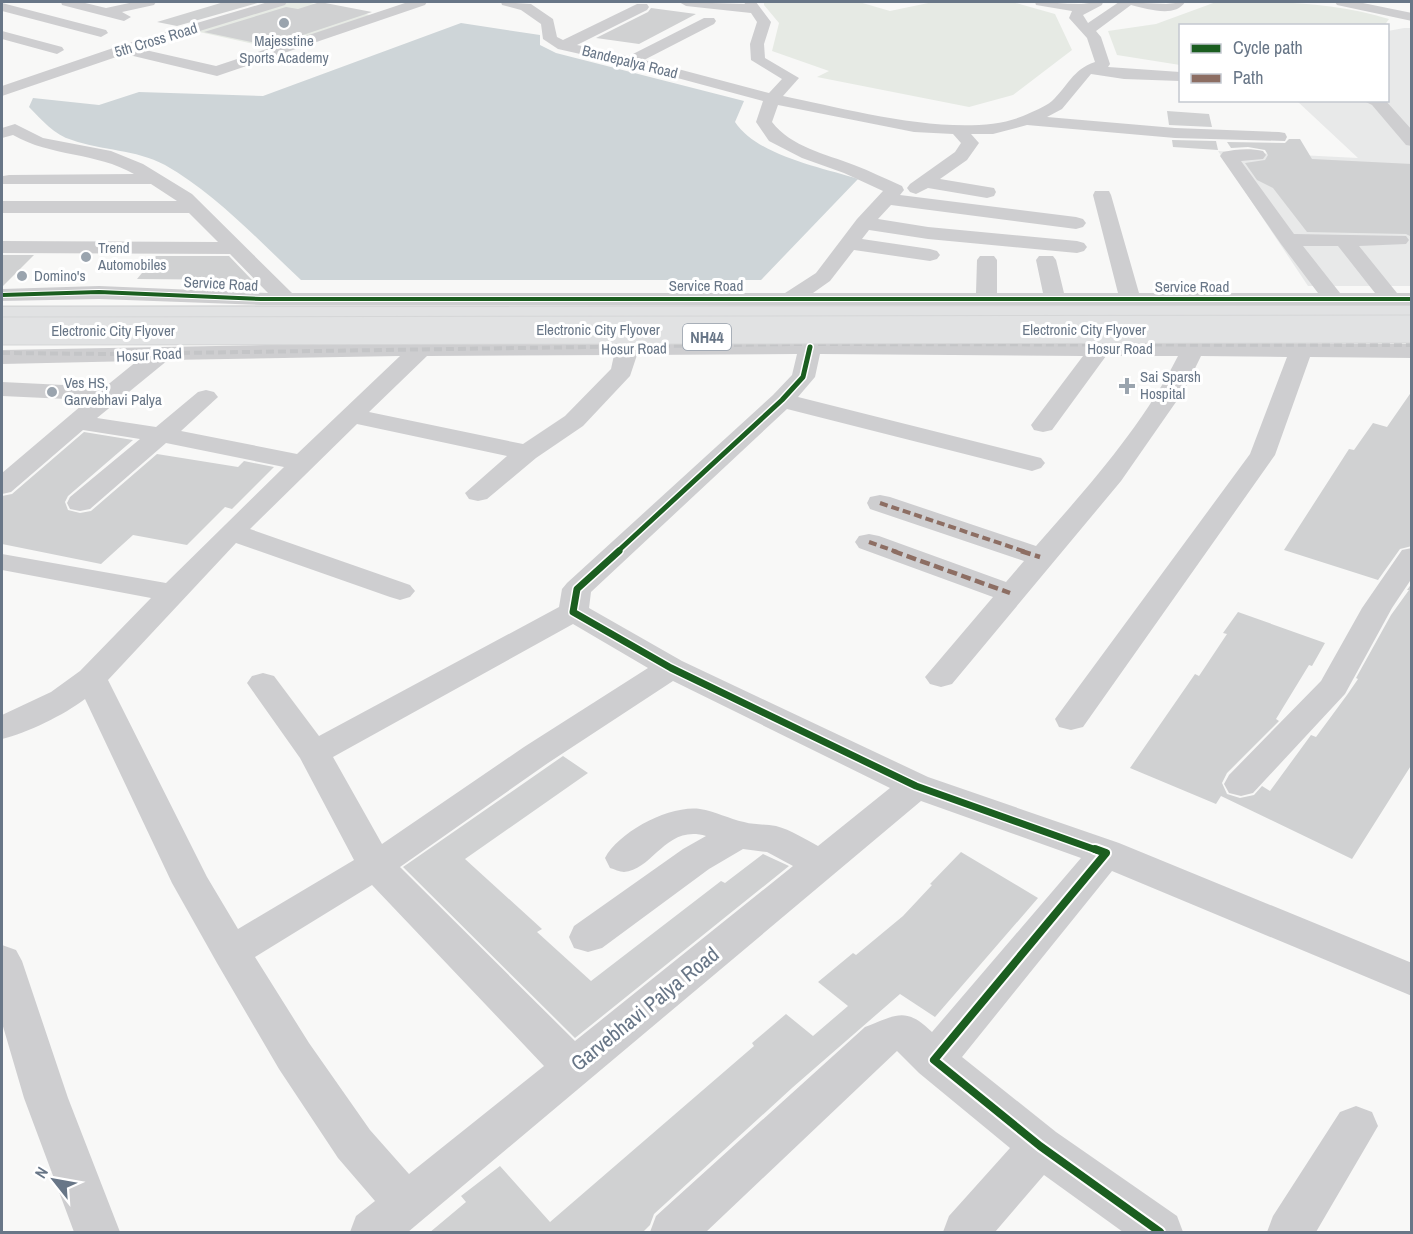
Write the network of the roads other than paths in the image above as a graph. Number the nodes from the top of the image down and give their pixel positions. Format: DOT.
graph roads {
  1 [pos="67,2"];
  2 [pos="149,2"];
  3 [pos="282,2"];
  4 [pos="420,2"];
  5 [pos="507,2"];
  6 [pos="686,2"];
  7 [pos="1041,2"];
  8 [pos="1127,2"];
  9 [pos="1136,2"];
  10 [pos="1342,2"];
  11 [pos="1089,4"];
  12 [pos="752,5"];
  13 [pos="1174,5"];
  14 [pos="2,7"];
  15 [pos="642,7"];
  16 [pos="107,12"];
  17 [pos="268,13"];
  18 [pos="124,17"];
  19 [pos="1412,17"];
  20 [pos="1142,18"];
  21 [pos="710,21"];
  22 [pos="1089,29"];
  23 [pos="101,33"];
  24 [pos="2,35"];
  25 [pos="563,46"];
  26 [pos="57,50"];
  27 [pos="124,50"];
  28 [pos="631,61"];
  29 [pos="1091,69"];
  30 [pos="1179,77"];
  31 [pos="2,91"];
  32 [pos="772,99"];
  33 [pos="1378,102"];
  34 [pos="1027,120"];
  35 [pos="958,129"];
  36 [pos="2,133"];
  37 [pos="1279,137"];
  38 [pos="1412,141"];
  39 [pos="62,147"];
  40 [pos="1257,155"];
  41 [pos="5,175"];
  42 [pos="154,179"];
  43 [pos="925,182"];
  44 [pos="892,195"];
  45 [pos="1102,195"];
  46 [pos="2,207"];
  47 [pos="193,207"];
  48 [pos="864,223"];
  49 [pos="1288,240"];
  50 [pos="1344,240"];
  51 [pos="1399,240"];
  52 [pos="849,243"];
  53 [pos="2,247"];
  54 [pos="1077,247"];
  55 [pos="235,248"];
  56 [pos="930,255"];
  57 [pos="987,260"];
  58 [pos="1046,260"];
  59 [pos="823,277"];
  60 [pos="2,294"];
  61 [pos="832,297"];
  62 [pos="1055,298"];
  63 [pos="286,299"];
  64 [pos="986,299"];
  65 [pos="1130,299"];
  66 [pos="1334,299"];
  67 [pos="1401,299"];
  68 [pos="792,305"];
  69 [pos="1412,313"];
  70 [pos="2,314"];
  71 [pos="1412,319"];
  72 [pos="2,320"];
  73 [pos="1412,329"];
  74 [pos="2,331"];
  75 [pos="2,338"];
  76 [pos="1412,338"];
  77 [pos="802,342"];
  78 [pos="421,349"];
  79 [pos="1097,349"];
  80 [pos="1193,349"];
  81 [pos="627,350"];
  82 [pos="1298,350"];
  83 [pos="1412,351"];
  84 [pos="162,353"];
  85 [pos="2,357"];
  86 [pos="2,389"];
  87 [pos="110,394"];
  88 [pos="206,397"];
  89 [pos="782,400"];
  90 [pos="352,416"];
  91 [pos="78,422"];
  92 [pos="1043,425"];
  93 [pos="161,435"];
  94 [pos="527,453"];
  95 [pos="303,463"];
  96 [pos="1032,463"];
  97 [pos="2,486"];
  98 [pos="478,493"];
  99 [pos="80,503"];
  100 [pos="880,503"];
  101 [pos="231,532"];
  102 [pos="869,542"];
  103 [pos="1412,556"];
  104 [pos="1040,558"];
  105 [pos="2,562"];
  106 [pos="400,591"];
  107 [pos="175,593"];
  108 [pos="1010,593"];
  109 [pos="573,612"];
  110 [pos="671,668"];
  111 [pos="941,677"];
  112 [pos="92,678"];
  113 [pos="263,683"];
  114 [pos="1071,719"];
  115 [pos="2,728"];
  116 [pos="314,753"];
  117 [pos="1240,784"];
  118 [pos="916,786"];
  119 [pos="738,835"];
  120 [pos="1106,853"];
  121 [pos="624,858"];
  122 [pos="821,864"];
  123 [pos="375,865"];
  124 [pos="588,937"];
  125 [pos="231,952"];
  126 [pos="2,962"];
  127 [pos="1412,980"];
  128 [pos="934,1060"];
  129 [pos="574,1068"];
  130 [pos="1356,1126"];
  131 [pos="1040,1146"];
  132 [pos="407,1205"];
  133 [pos="97,1233"];
  134 [pos="373,1233"];
  135 [pos="673,1233"];
  136 [pos="966,1233"];
  137 [pos="1160,1233"];
  138 [pos="1290,1233"];
  1 -- 16 [label="street"];
  2 -- 16 [label="street"];
  3 -- 17 [label="street"];
  3 -- 27 [label="street, 5th Cross Road"];
  4 -- 27 [label="street"];
  5 -- 25 [label="street, Bandepalya Road"];
  6 -- 12 [label="street"];
  7 -- 11 [label="street"];
  8 -- 22 [label="street"];
  9 -- 13 [label="street"];
  10 -- 19 [label="street"];
  11 -- 22 [label="street"];
  12 -- 32 [label="street"];
  13 -- 20 [label="street"];
  14 -- 23 [label="street"];
  15 -- 25 [label="street"];
  16 -- 18 [label="street"];
  21 -- 28 [label="street"];
  22 -- 29 [label="street"];
  24 -- 26 [label="street"];
  25 -- 28 [label="street, Bandepalya Road"];
  27 -- 31 [label="street, 5th Cross Road"];
  28 -- 32 [label="street, Bandepalya Road"];
  29 -- 30 [label="street"];
  29 -- 34 [label="street"];
  32 -- 35 [label="street, Bandepalya Road"];
  32 -- 44 [label="street"];
  33 -- 38 [label="street"];
  34 -- 35 [label="street, Bandepalya Road"];
  34 -- 37 [label="street"];
  35 -- 43 [label="street"];
  36 -- 39 [label="street"];
  39 -- 41 [label="street"];
  39 -- 42 [label="street"];
  40 -- 49 [label="street"];
  41 -- 42 [label="street"];
  42 -- 47 [label="street"];
  43 -- 44 [label="street"];
  43 -- 44 [label="street"];
  44 -- 48 [label="street"];
  45 -- 65 [label="street"];
  46 -- 47 [label="street"];
  47 -- 55 [label="street"];
  48 -- 52 [label="street"];
  48 -- 54 [label="street"];
  49 -- 50 [label="street"];
  49 -- 66 [label="street"];
  50 -- 51 [label="street"];
  50 -- 67 [label="street"];
  52 -- 56 [label="street"];
  52 -- 59 [label="street"];
  53 -- 55 [label="street"];
  55 -- 63 [label="street"];
  57 -- 64 [label="street"];
  58 -- 62 [label="street"];
  59 -- 61 [label="street"];
  59 -- 68 [label="street"];
  60 -- 63 [label="street, Service Road"];
  61 -- 64 [label="street, Service Road"];
  61 -- 68 [label="street, Service Road"];
  62 -- 64 [label="street, Service Road"];
  62 -- 65 [label="street, Service Road"];
  63 -- 68 [label="street, Service Road"];
  65 -- 66 [label="street, Service Road"];
  66 -- 67 [label="street, Service Road"];
  68 -- 69 [label="highway, Hosur Road / NH44"];
  68 -- 70 [label="highway, Hosur Road / NH44"];
  68 -- 77 [label="highway"];
  71 -- 72 [label="highway, Electronic City Flyover"];
  73 -- 74 [label="highway, Electronic City Flyover, bridge"];
  75 -- 77 [label="highway, Hosur Road / NH44"];
  76 -- 77 [label="highway, Hosur Road / NH44"];
  77 -- 79 [label="street, Hosur Road"];
  77 -- 81 [label="street, Hosur Road"];
  77 -- 89 [label="street"];
  78 -- 81 [label="street, Hosur Road"];
  78 -- 84 [label="street, Hosur Road"];
  78 -- 90 [label="street"];
  79 -- 80 [label="street, Hosur Road"];
  79 -- 92 [label="street"];
  80 -- 82 [label="street, Hosur Road"];
  80 -- 104 [label="street"];
  81 -- 94 [label="street"];
  82 -- 83 [label="street, Hosur Road"];
  82 -- 114 [label="street"];
  84 -- 85 [label="street, Hosur Road"];
  84 -- 87 [label="street"];
  86 -- 87 [label="street"];
  87 -- 91 [label="street"];
  88 -- 93 [label="street"];
  89 -- 96 [label="street"];
  89 -- 109 [label="street"];
  90 -- 94 [label="street"];
  90 -- 95 [label="street"];
  91 -- 93 [label="street"];
  91 -- 97 [label="street"];
  93 -- 95 [label="street"];
  93 -- 99 [label="street"];
  94 -- 98 [label="street"];
  95 -- 101 [label="street"];
  100 -- 104 [label="street"];
  101 -- 106 [label="street"];
  101 -- 107 [label="street"];
  102 -- 108 [label="street"];
  103 -- 117 [label="street"];
  104 -- 108 [label="street"];
  105 -- 107 [label="street"];
  107 -- 112 [label="street"];
  108 -- 111 [label="street"];
  109 -- 110 [label="street"];
  109 -- 116 [label="street"];
  110 -- 118 [label="street"];
  110 -- 123 [label="street"];
  112 -- 115 [label="street"];
  112 -- 125 [label="street"];
  113 -- 116 [label="street"];
  116 -- 123 [label="street"];
  118 -- 120 [label="street"];
  118 -- 122 [label="street, Garvebhavi Palya Road"];
  119 -- 121 [label="street"];
  119 -- 122 [label="street"];
  119 -- 124 [label="street"];
  120 -- 127 [label="street"];
  120 -- 128 [label="street"];
  122 -- 129 [label="street, Garvebhavi Palya Road"];
  123 -- 125 [label="street"];
  123 -- 129 [label="street"];
  125 -- 132 [label="street"];
  126 -- 133 [label="street"];
  128 -- 131 [label="street"];
  128 -- 135 [label="street"];
  129 -- 132 [label="street, Garvebhavi Palya Road"];
  130 -- 138 [label="street"];
  131 -- 136 [label="street"];
  131 -- 137 [label="street"];
  132 -- 134 [label="street, Garvebhavi Palya Road"];
}
